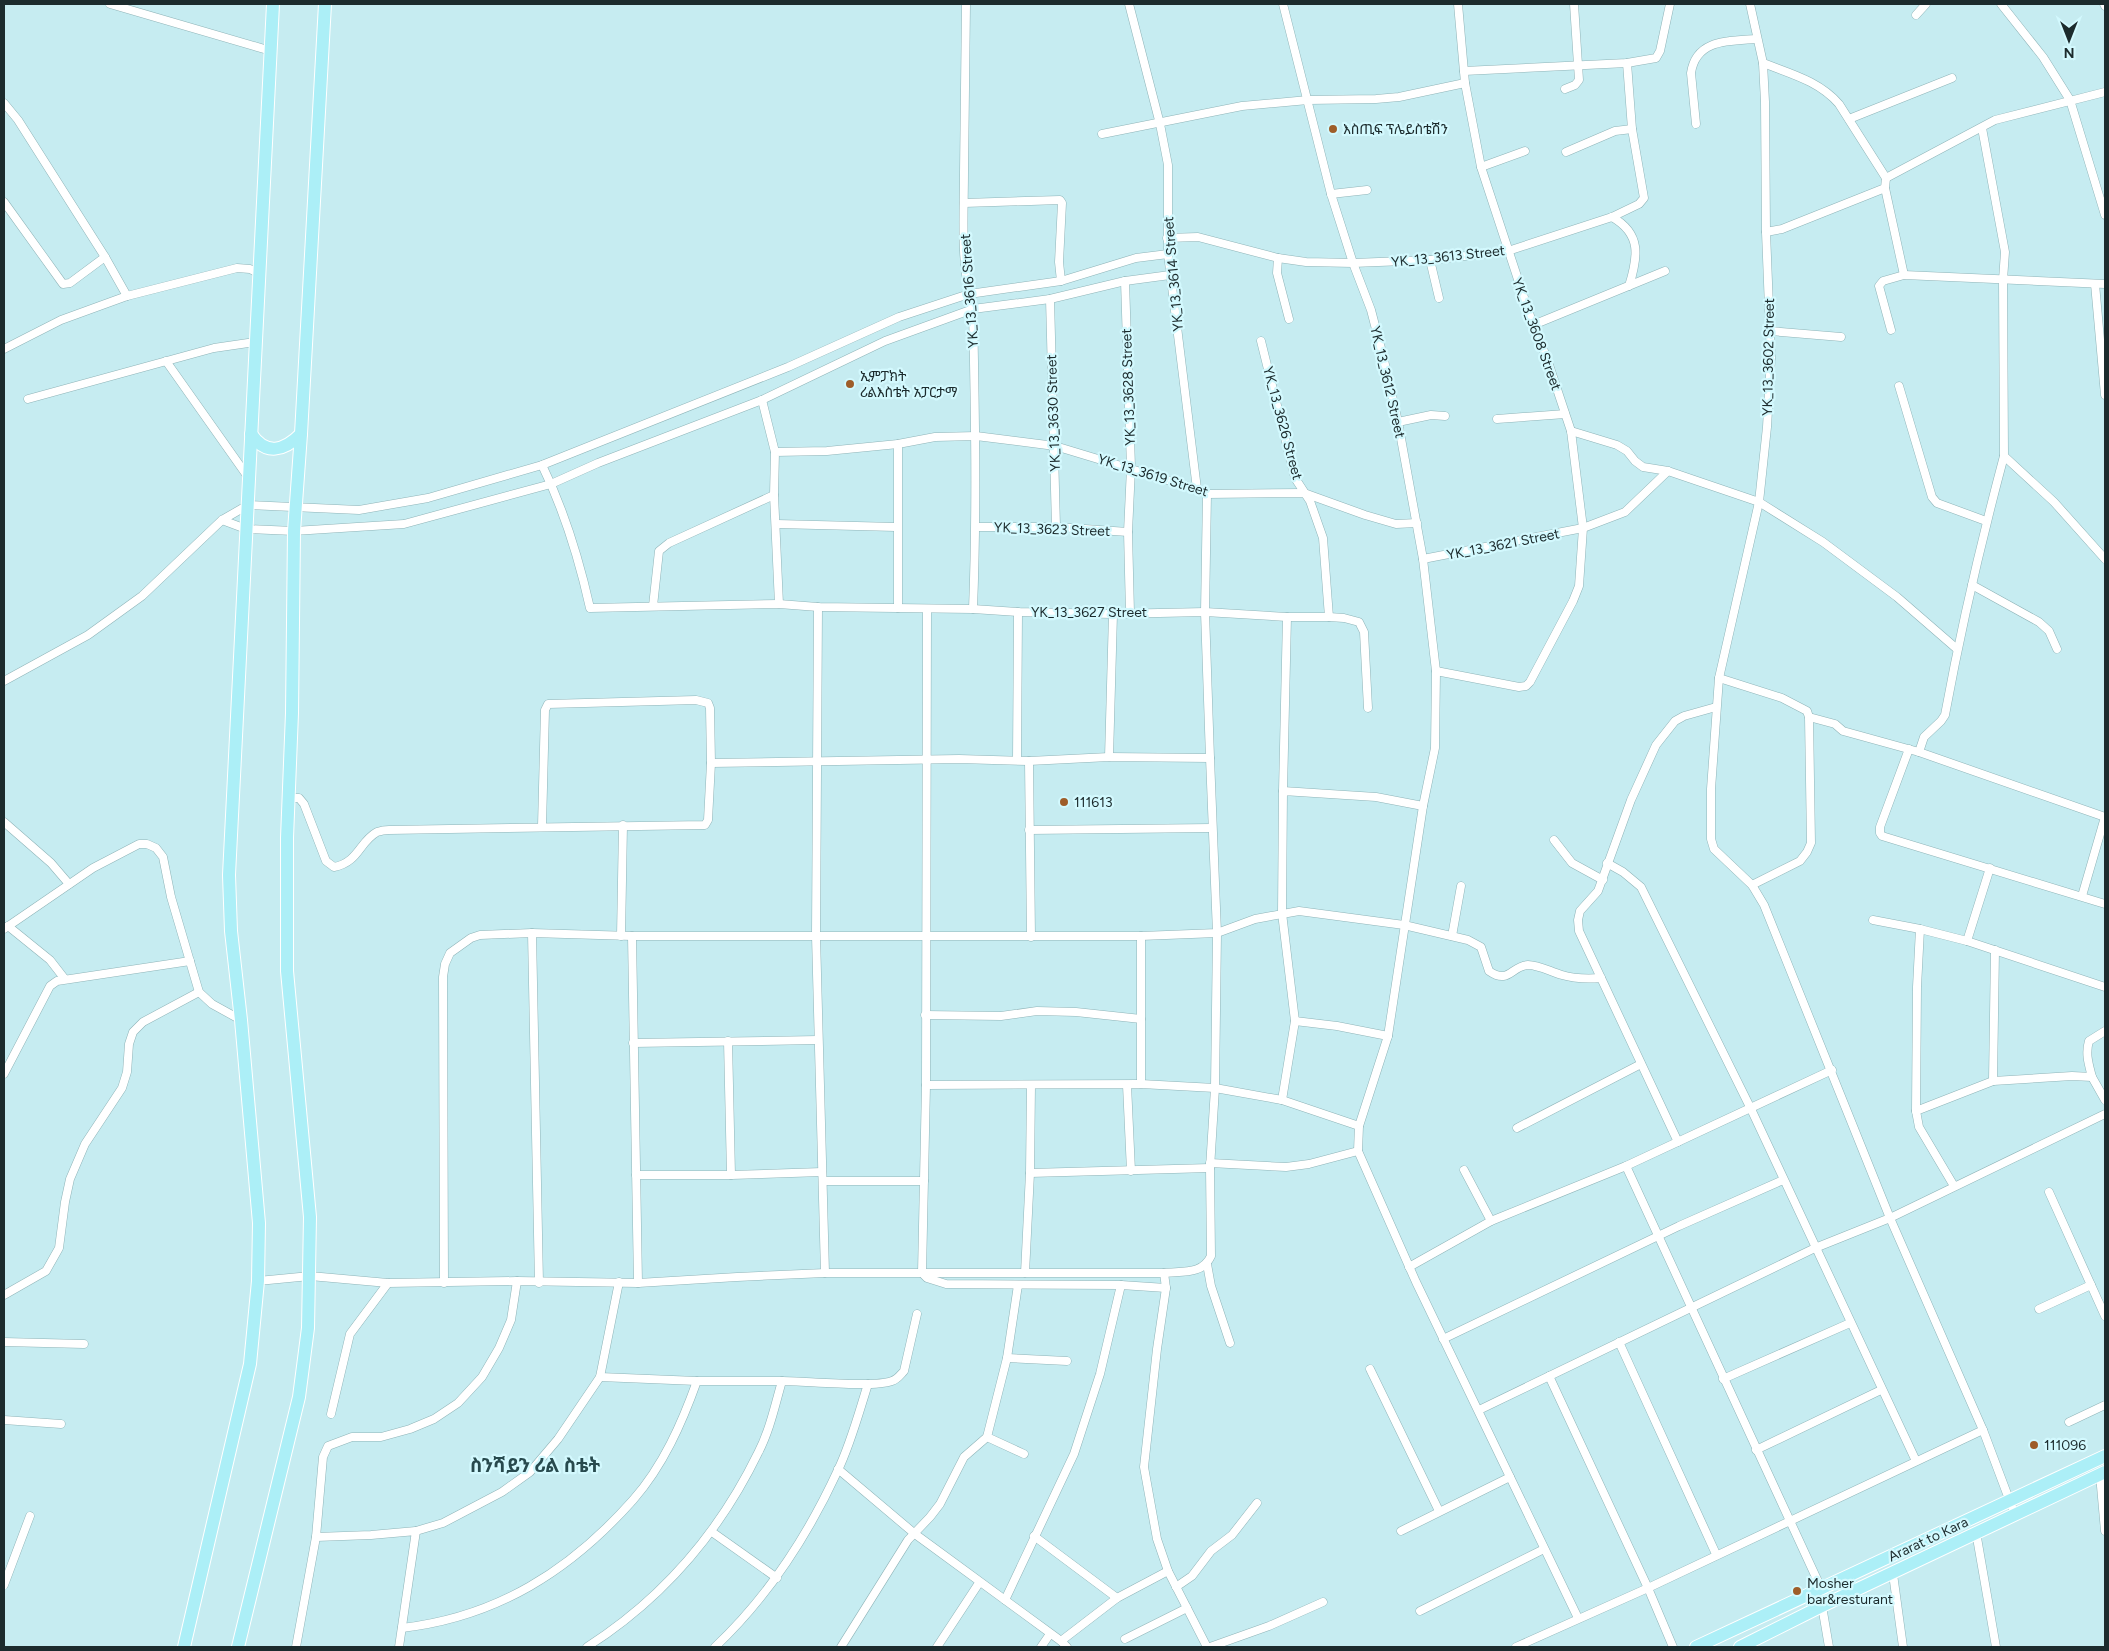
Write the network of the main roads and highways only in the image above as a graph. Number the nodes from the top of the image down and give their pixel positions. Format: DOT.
graph roads {
  1 [pos="273,4"];
  2 [pos="325,4"];
  3 [pos="251,434"];
  4 [pos="302,434"];
  5 [pos="2105,1456"];
  6 [pos="2103,1474"];
  7 [pos="184,1647"];
  8 [pos="238,1647"];
  9 [pos="1696,1647"];
  10 [pos="1740,1647"];
  1 -- 3 [label="main road"];
  2 -- 4 [label="main road"];
  3 -- 4 [label="main road"];
  3 -- 7 [label="main road"];
  4 -- 8 [label="main road"];
  5 -- 9 [label="main road, Ararat to Kara"];
  6 -- 10 [label="main road, Ararat to Kara"];
}
